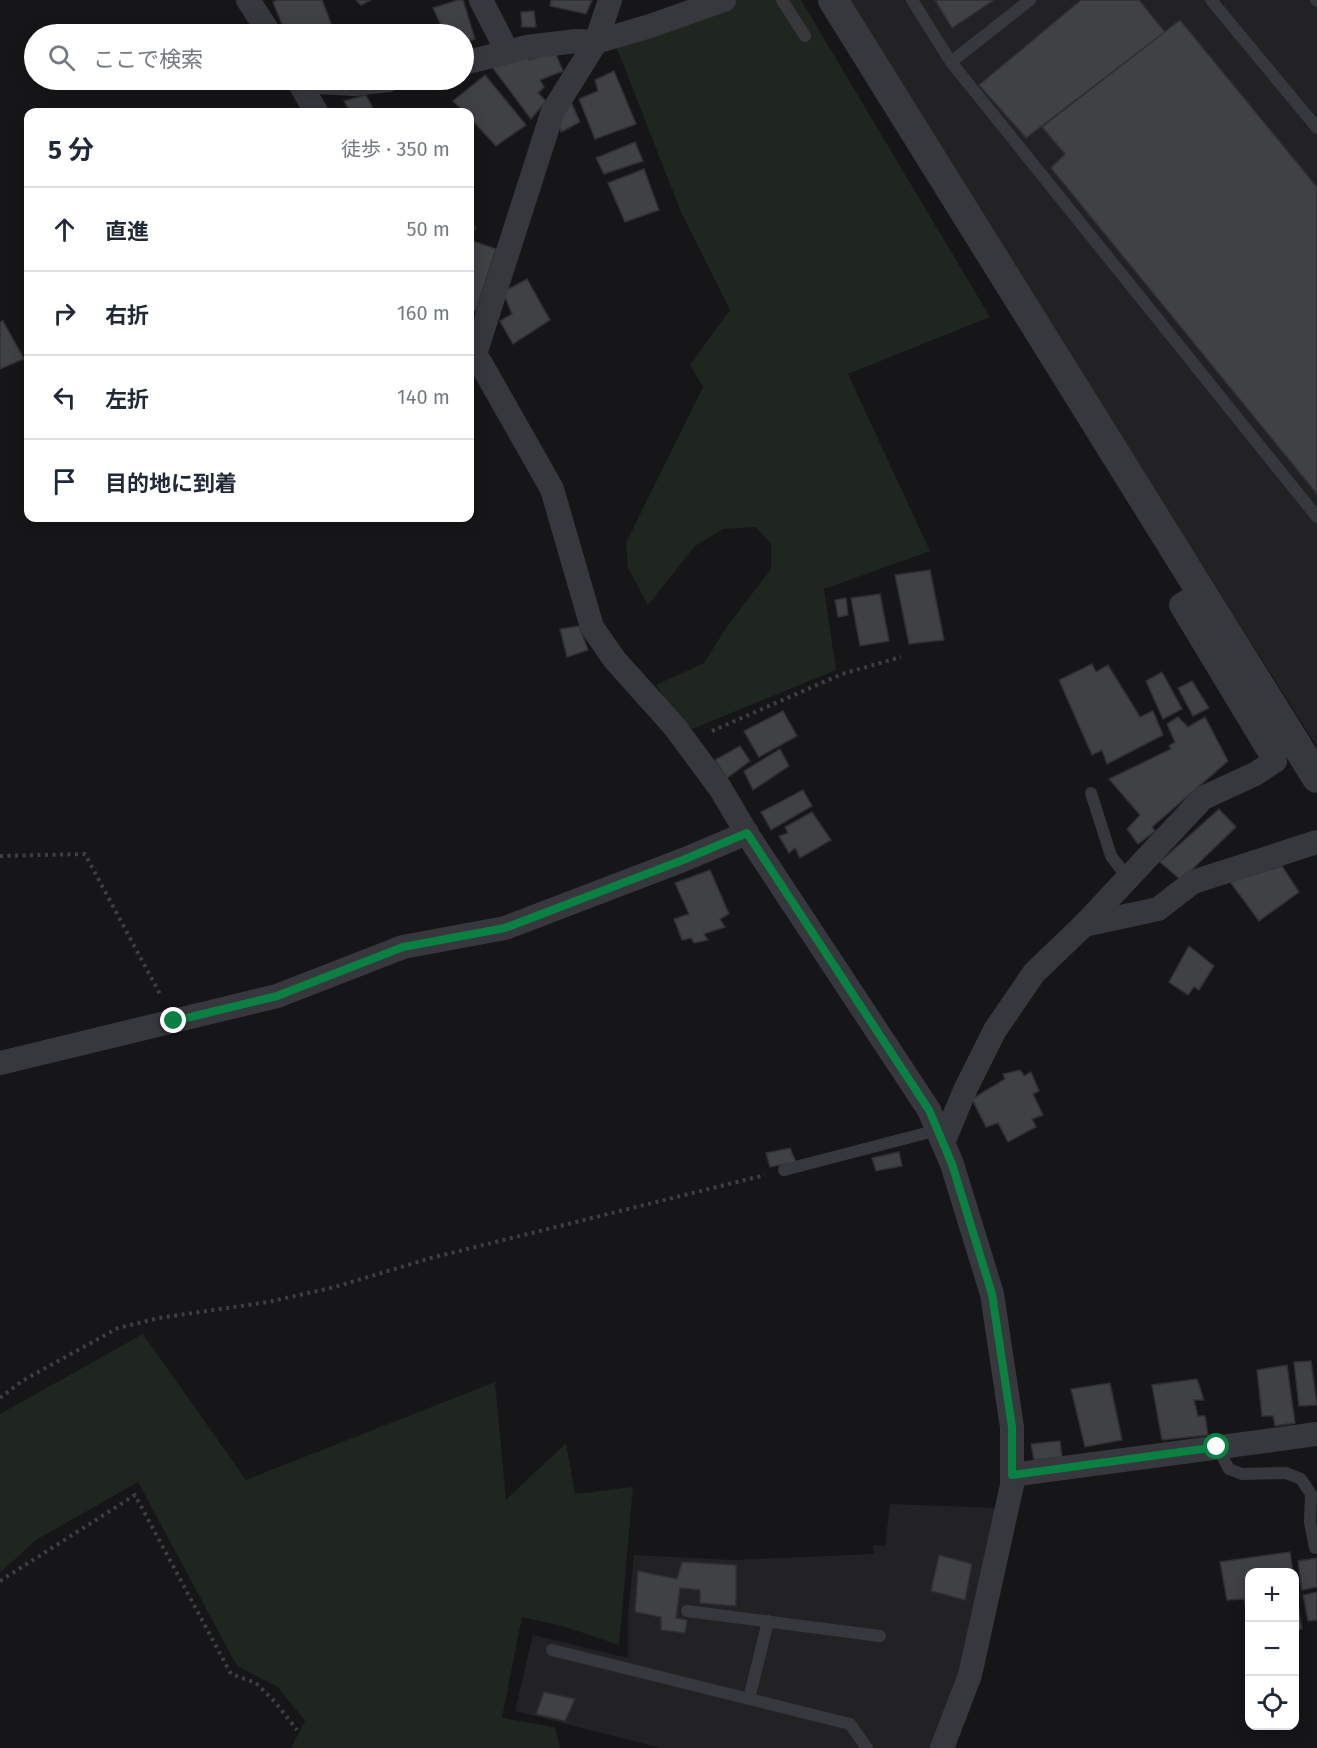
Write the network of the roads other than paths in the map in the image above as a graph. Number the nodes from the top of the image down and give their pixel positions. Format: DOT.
graph roads {
  1 [pos="248,0"];
  2 [pos="481,0"];
  3 [pos="610,0"];
  4 [pos="724,0"];
  5 [pos="782,0"];
  6 [pos="833,0"];
  7 [pos="912,0"];
  8 [pos="1030,0"];
  9 [pos="1211,0"];
  10 [pos="264,24"];
  11 [pos="805,36"];
  12 [pos="596,42"];
  13 [pos="507,51"];
  14 [pos="474,60"];
  15 [pos="951,62"];
  16 [pos="304,90"];
  17 [pos="314,108"];
  18 [pos="1317,128"];
  19 [pos="474,345"];
  20 [pos="474,354"];
  21 [pos="1317,517"];
  22 [pos="1202,592"];
  23 [pos="1317,777"];
  24 [pos="1091,793"];
  25 [pos="747,833"];
  26 [pos="1317,842"];
  27 [pos="1127,877"];
  28 [pos="1084,925"];
  29 [pos="0,1063"];
  30 [pos="940,1137"];
  31 [pos="784,1170"];
  32 [pos="1317,1434"];
  33 [pos="1217,1447"];
  34 [pos="1012,1475"];
  35 [pos="1315,1548"];
  36 [pos="687,1611"];
  37 [pos="768,1621"];
  38 [pos="880,1636"];
  39 [pos="552,1650"];
  40 [pos="749,1699"];
  41 [pos="867,1748"];
  42 [pos="942,1748"];
  1 -- 10 [label="street"];
  2 -- 13 [label="street"];
  3 -- 12 [label="street"];
  4 -- 12 [label="street"];
  5 -- 11 [label="lane"];
  6 -- 22 [label="street"];
  7 -- 15 [label="lane"];
  8 -- 15 [label="lane"];
  9 -- 18 [label="lane"];
  12 -- 13 [label="street"];
  12 -- 19 [label="street"];
  13 -- 14 [label="street"];
  15 -- 21 [label="lane"];
  16 -- 17 [label="street"];
  20 -- 25 [label="street"];
  22 -- 23 [label="street"];
  22 -- 27 [label="street"];
  24 -- 27 [label="lane"];
  25 -- 29 [label="street"];
  25 -- 30 [label="street"];
  26 -- 28 [label="street"];
  27 -- 28 [label="street"];
  28 -- 30 [label="street"];
  30 -- 31 [label="lane"];
  30 -- 34 [label="street"];
  32 -- 33 [label="street"];
  33 -- 34 [label="street"];
  33 -- 35 [label="lane"];
  34 -- 42 [label="street"];
  36 -- 37 [label="lane"];
  37 -- 38 [label="lane"];
  37 -- 40 [label="lane"];
  39 -- 40 [label="lane"];
  40 -- 41 [label="lane"];
}
